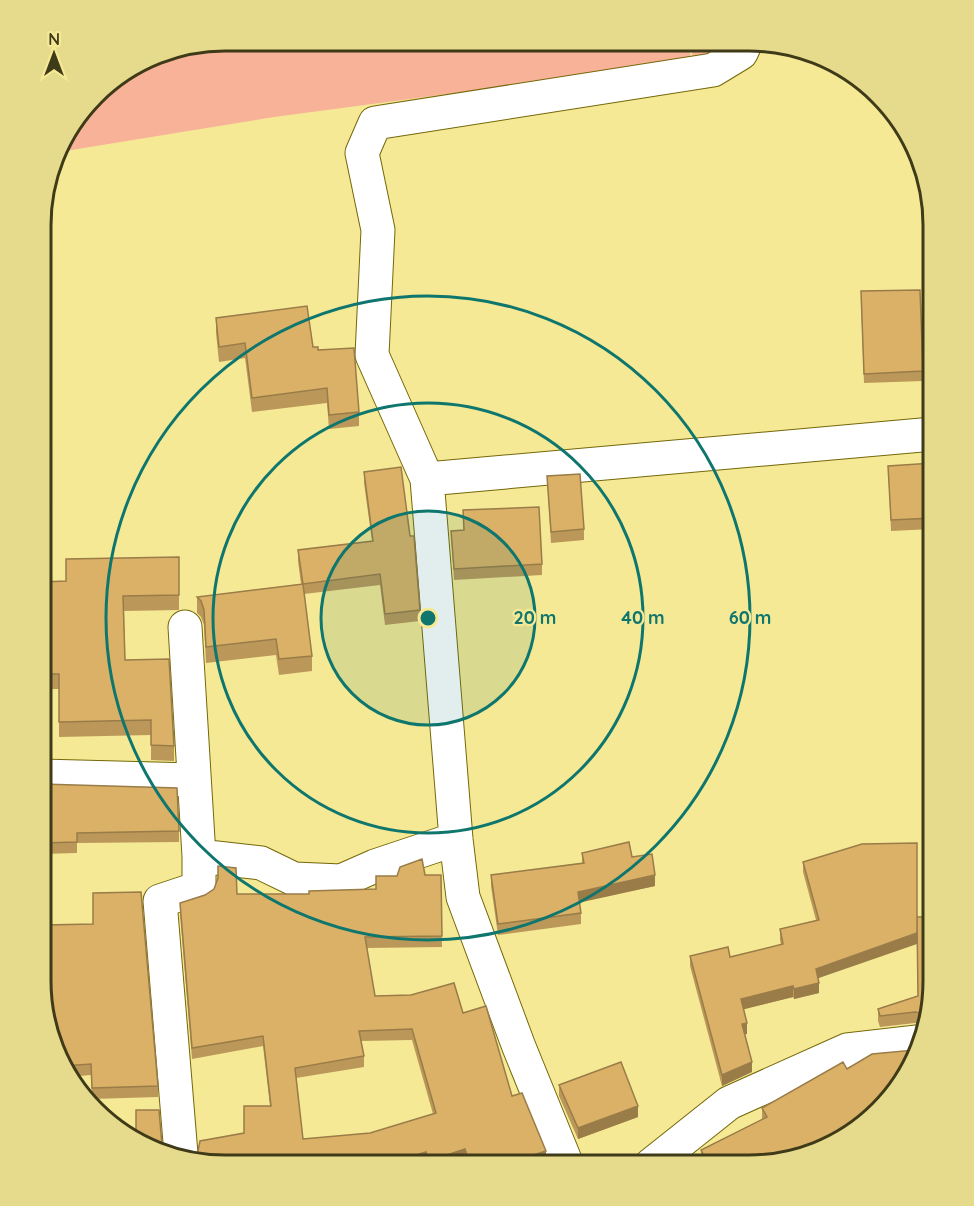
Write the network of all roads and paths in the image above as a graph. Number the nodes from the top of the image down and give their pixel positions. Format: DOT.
graph roads {
  1 [pos="742,51"];
  2 [pos="923,435"];
  3 [pos="428,479"];
  4 [pos="185,627"];
  5 [pos="51,776"];
  6 [pos="193,780"];
  7 [pos="456,839"];
  8 [pos="199,856"];
  9 [pos="912,1043"];
  10 [pos="181,1149"];
  11 [pos="563,1155"];
  12 [pos="664,1155"];
  1 -- 3 [label="street"];
  2 -- 3 [label="street"];
  3 -- 7 [label="street"];
  4 -- 6 [label="street"];
  5 -- 6 [label="street"];
  6 -- 8 [label="street"];
  7 -- 8 [label="street"];
  7 -- 11 [label="street"];
  8 -- 10 [label="street"];
  9 -- 12 [label="street"];
}
